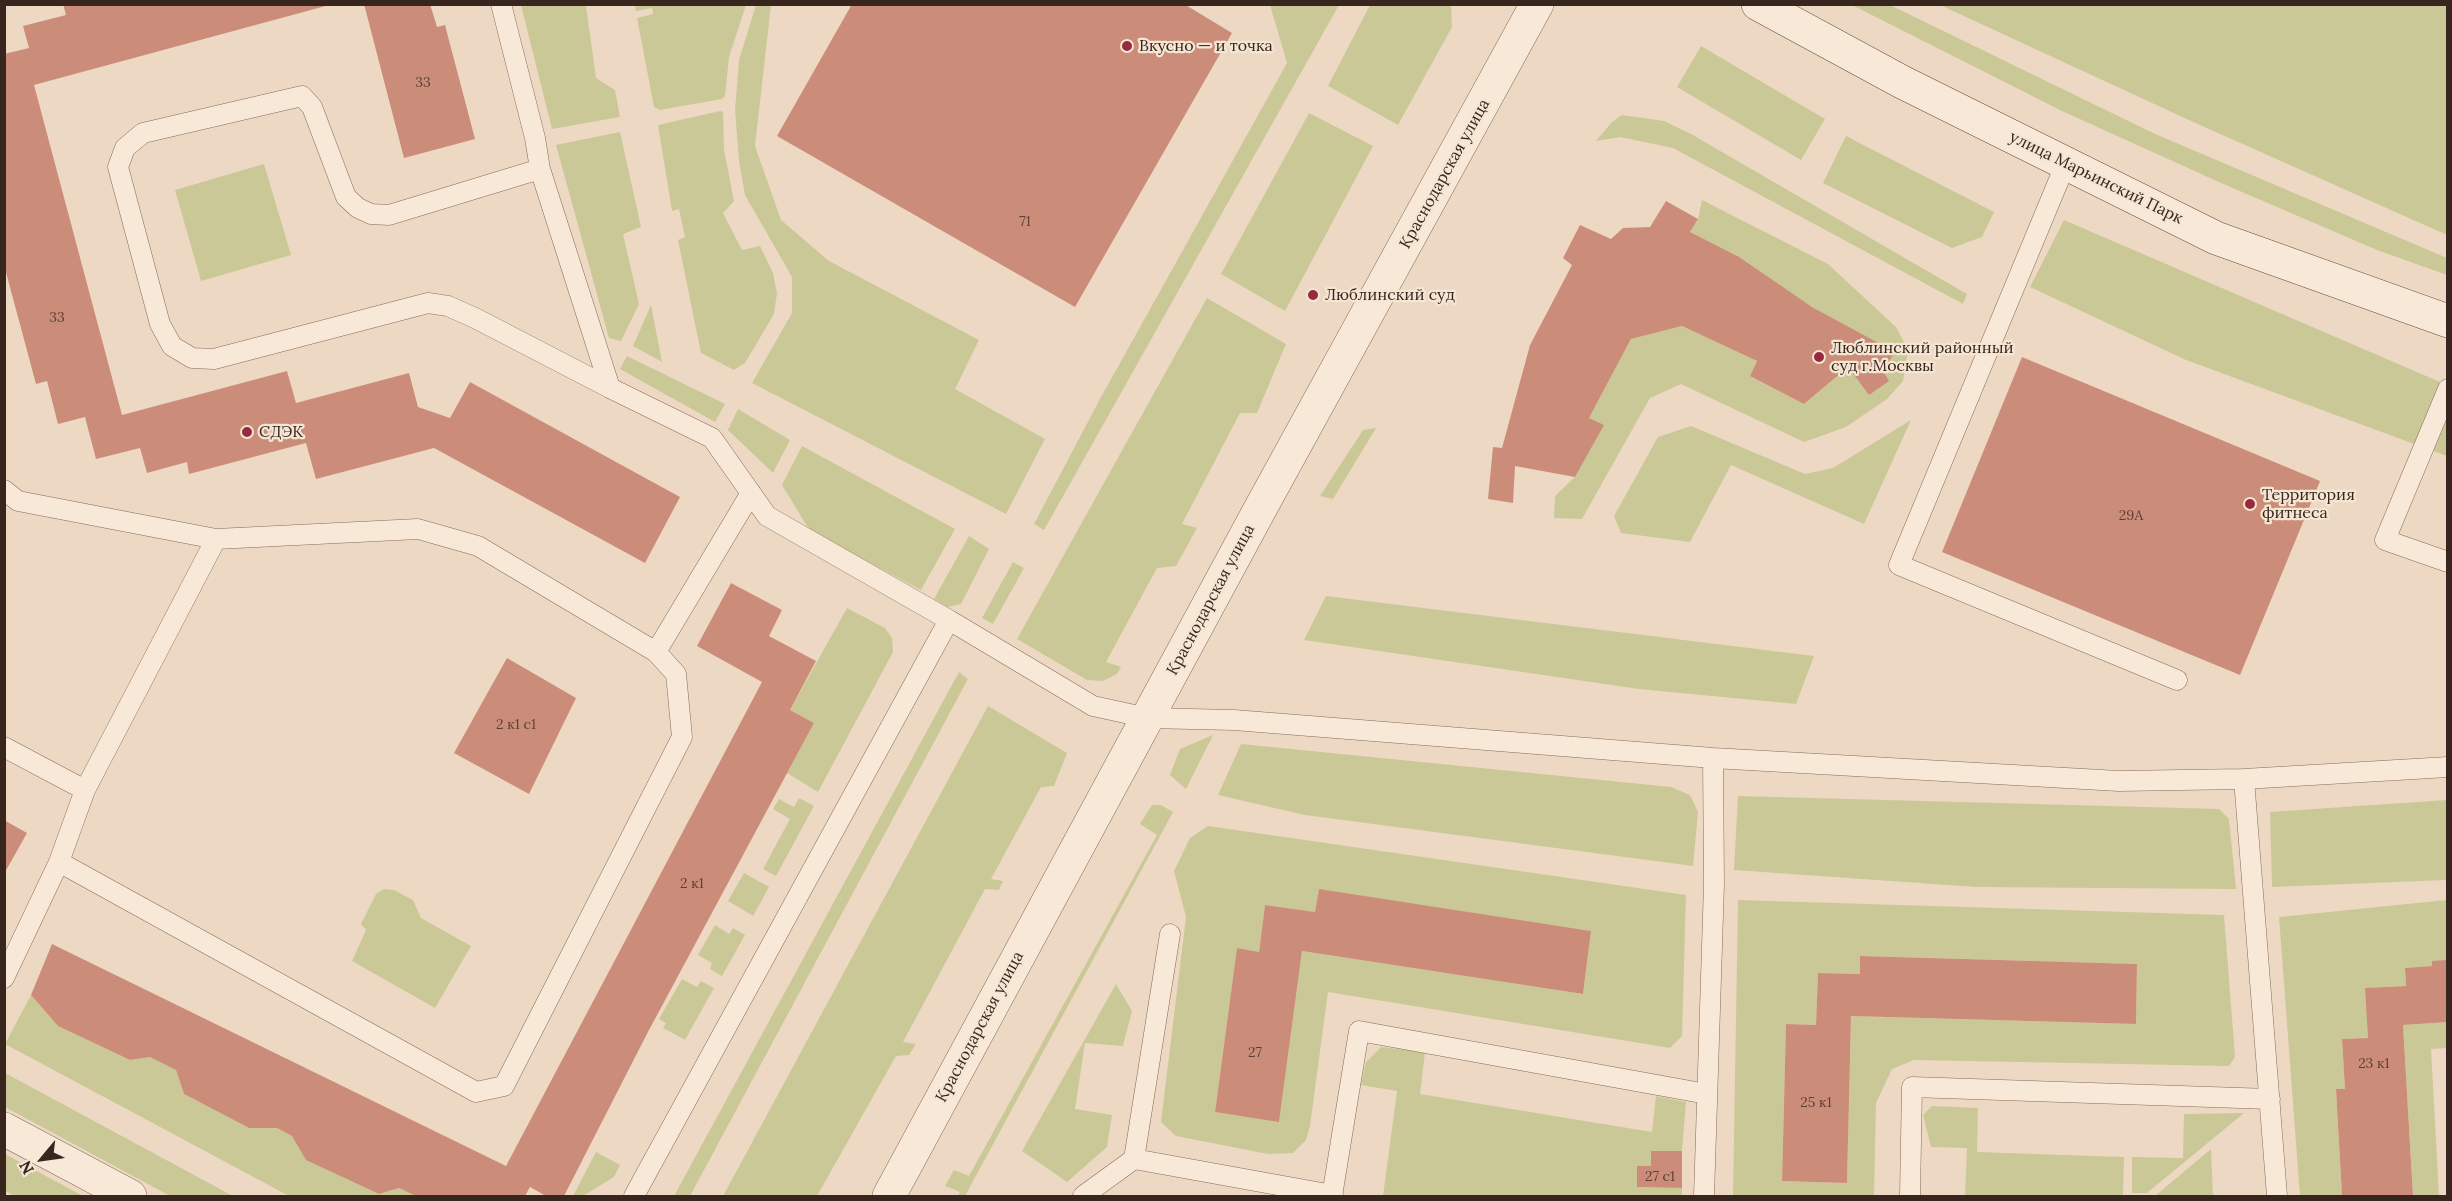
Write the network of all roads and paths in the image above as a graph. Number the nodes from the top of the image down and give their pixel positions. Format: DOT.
graph roads {
  1 [pos="501,4"];
  2 [pos="1537,4"];
  3 [pos="1758,4"];
  4 [pos="2066,163"];
  5 [pos="540,169"];
  6 [pos="2448,321"];
  7 [pos="610,388"];
  8 [pos="2448,389"];
  9 [pos="4,490"];
  10 [pos="751,493"];
  11 [pos="216,538"];
  12 [pos="2448,562"];
  13 [pos="950,620"];
  14 [pos="656,652"];
  15 [pos="2176,680"];
  16 [pos="1148,718"];
  17 [pos="4,747"];
  18 [pos="1713,758"];
  19 [pos="2448,767"];
  20 [pos="2244,780"];
  21 [pos="85,790"];
  22 [pos="59,862"];
  23 [pos="1170,934"];
  24 [pos="4,978"];
  25 [pos="1707,1094"];
  26 [pos="2270,1099"];
  27 [pos="4,1129"];
  28 [pos="1134,1159"];
  29 [pos="1333,1196"];
  30 [pos="130,1197"];
  31 [pos="634,1197"];
  32 [pos="889,1197"];
  33 [pos="1083,1197"];
  34 [pos="1704,1197"];
  35 [pos="1910,1197"];
  36 [pos="2277,1197"];
  1 -- 5 [label="lane"];
  2 -- 16 [label="street, Краснодарская улица"];
  3 -- 4 [label="street, улица Марьинский Парк"];
  4 -- 6 [label="street, улица Марьинский Парк"];
  4 -- 15 [label="lane"];
  5 -- 7 [label="lane"];
  5 -- 7 [label="lane"];
  7 -- 10 [label="lane"];
  8 -- 12 [label="lane"];
  9 -- 11 [label="lane"];
  10 -- 13 [label="lane"];
  10 -- 14 [label="lane"];
  11 -- 14 [label="lane"];
  11 -- 21 [label="lane"];
  13 -- 16 [label="lane"];
  13 -- 31 [label="lane"];
  14 -- 22 [label="lane"];
  16 -- 18 [label="lane"];
  16 -- 32 [label="street, Краснодарская улица"];
  17 -- 21 [label="lane"];
  18 -- 20 [label="lane"];
  18 -- 25 [label="lane"];
  19 -- 20 [label="lane"];
  20 -- 26 [label="lane"];
  21 -- 22 [label="lane"];
  22 -- 24 [label="lane"];
  23 -- 28 [label="lane"];
  25 -- 29 [label="lane"];
  25 -- 34 [label="lane"];
  26 -- 35 [label="lane"];
  26 -- 36 [label="lane"];
  27 -- 30 [label="street"];
  28 -- 29 [label="lane"];
  28 -- 33 [label="lane"];
}
